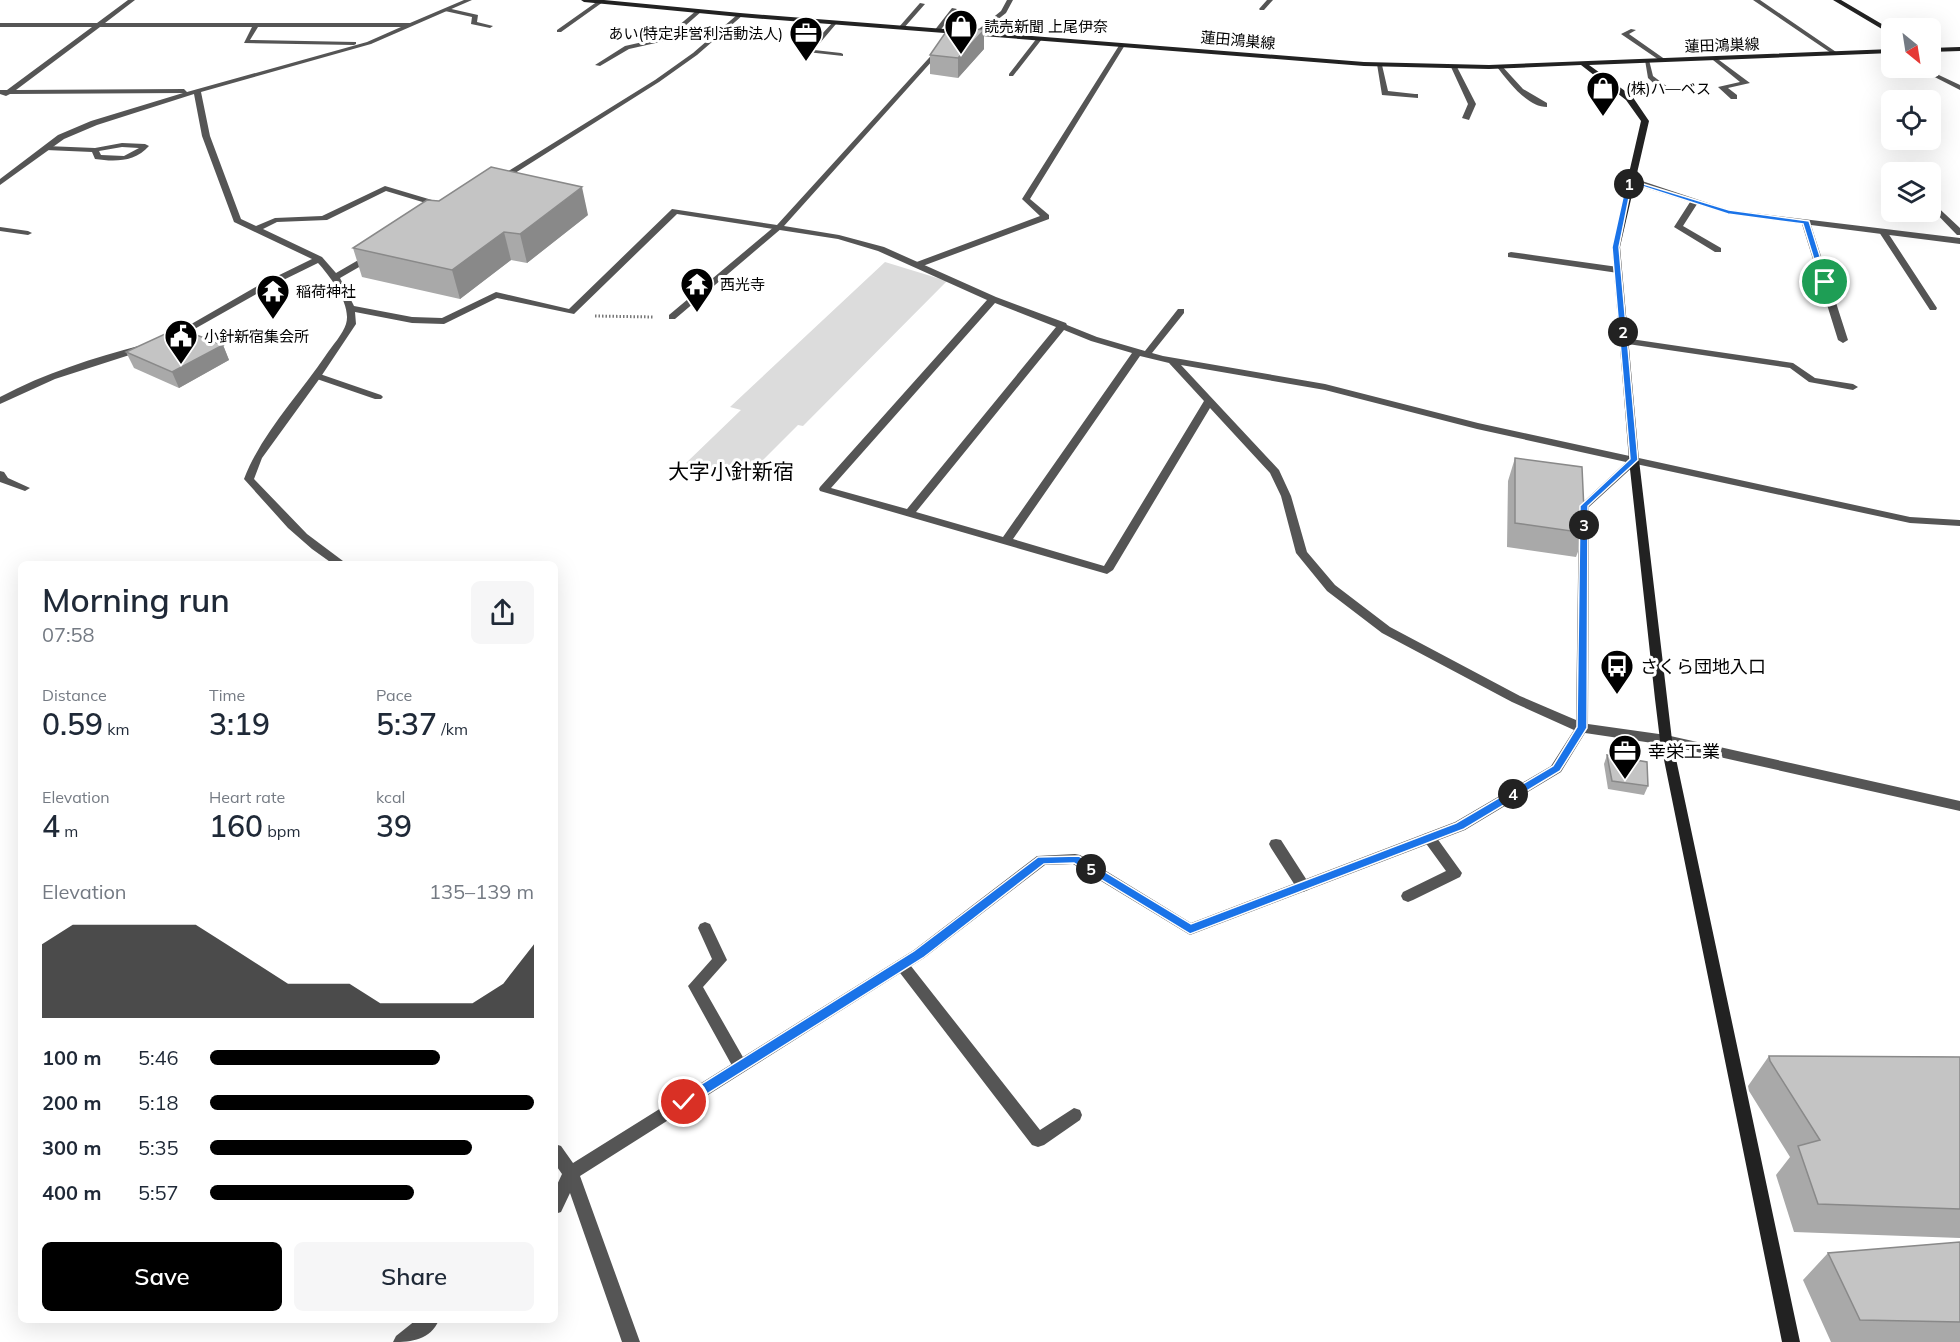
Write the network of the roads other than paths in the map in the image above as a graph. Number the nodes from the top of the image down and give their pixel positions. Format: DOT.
graph roads {
  1 [pos="132,0"];
  2 [pos="469,0"];
  3 [pos="584,0"];
  4 [pos="1010,0"];
  5 [pos="1270,0"];
  6 [pos="1756,0"];
  7 [pos="1836,0"];
  8 [pos="600,2"];
  9 [pos="922,4"];
  10 [pos="954,9"];
  11 [pos="1262,9"];
  12 [pos="447,10"];
  13 [pos="699,11"];
  14 [pos="740,15"];
  15 [pos="834,23"];
  16 [pos="0,25"];
  17 [pos="98,25"];
  18 [pos="256,25"];
  19 [pos="416,25"];
  20 [pos="490,26"];
  21 [pos="1881,27"];
  22 [pos="901,28"];
  23 [pos="1633,30"];
  24 [pos="559,31"];
  25 [pos="937,31"];
  26 [pos="955,33"];
  27 [pos="976,34"];
  28 [pos="1039,39"];
  29 [pos="369,43"];
  30 [pos="1122,45"];
  31 [pos="1960,49"];
  32 [pos="1941,50"];
  33 [pos="1881,52"];
  34 [pos="1836,54"];
  35 [pos="841,55"];
  36 [pos="1715,59"];
  37 [pos="1664,61"];
  38 [pos="1647,62"];
  39 [pos="1583,64"];
  40 [pos="598,65"];
  41 [pos="1379,65"];
  42 [pos="1499,66"];
  43 [pos="1454,67"];
  44 [pos="1011,75"];
  45 [pos="1940,78"];
  46 [pos="1960,88"];
  47 [pos="1666,90"];
  48 [pos="197,91"];
  49 [pos="4,92"];
  50 [pos="1415,96"];
  51 [pos="1734,97"];
  52 [pos="0,98"];
  53 [pos="1544,105"];
  54 [pos="1466,118"];
  55 [pos="46,148"];
  56 [pos="95,150"];
  57 [pos="1630,180"];
  58 [pos="0,183"];
  59 [pos="491,185"];
  60 [pos="1695,201"];
  61 [pos="452,209"];
  62 [pos="1941,213"];
  63 [pos="1806,223"];
  64 [pos="778,228"];
  65 [pos="0,229"];
  66 [pos="257,229"];
  67 [pos="1883,232"];
  68 [pos="28,233"];
  69 [pos="1960,233"];
  70 [pos="1960,241"];
  71 [pos="1718,250"];
  72 [pos="374,255"];
  73 [pos="1511,255"];
  74 [pos="319,259"];
  75 [pos="917,265"];
  76 [pos="1618,270"];
  77 [pos="335,278"];
  78 [pos="993,299"];
  79 [pos="351,308"];
  80 [pos="1933,308"];
  81 [pos="1181,311"];
  82 [pos="672,317"];
  83 [pos="1063,325"];
  84 [pos="1843,340"];
  85 [pos="168,341"];
  86 [pos="1624,342"];
  87 [pos="157,344"];
  88 [pos="1143,353"];
  89 [pos="1172,361"];
  90 [pos="317,376"];
  91 [pos="1853,387"];
  92 [pos="378,397"];
  93 [pos="0,401"];
  94 [pos="1209,401"];
  95 [pos="1634,460"];
  96 [pos="0,474"];
  97 [pos="25,488"];
  98 [pos="910,513"];
  99 [pos="1960,523"];
  100 [pos="1006,541"];
  101 [pos="336,561"];
  102 [pos="1582,728"];
  103 [pos="1666,740"];
  104 [pos="1960,806"];
  105 [pos="1429,838"];
  106 [pos="1276,844"];
  107 [pos="1303,886"];
  108 [pos="1408,896"];
  109 [pos="705,928"];
  110 [pos="902,965"];
  111 [pos="740,1066"];
  112 [pos="1074,1115"];
  113 [pos="558,1155"];
  114 [pos="571,1173"];
  115 [pos="558,1200"];
  116 [pos="426,1323"];
  117 [pos="402,1342"];
  118 [pos="631,1342"];
  119 [pos="1791,1342"];
  1 -- 17 [label="street"];
  2 -- 12 [label="street"];
  3 -- 8 [label="main road, 蓮田鴻巣線"];
  4 -- 27 [label="street"];
  5 -- 11 [label="street"];
  6 -- 34 [label="street"];
  7 -- 21 [label="main road"];
  8 -- 13 [label="main road, 蓮田鴻巣線"];
  8 -- 24 [label="street"];
  9 -- 22 [label="street"];
  10 -- 25 [label="street"];
  12 -- 19 [label="street"];
  12 -- 20 [label="street"];
  13 -- 14 [label="main road, 蓮田鴻巣線"];
  13 -- 40 [label="street"];
  14 -- 15 [label="main road, 蓮田鴻巣線"];
  14 -- 59 [label="street"];
  15 -- 22 [label="main road, 蓮田鴻巣線"];
  15 -- 35 [label="street"];
  16 -- 17 [label="street"];
  17 -- 18 [label="street"];
  17 -- 49 [label="street"];
  18 -- 19 [label="street"];
  18 -- 29 [label="street"];
  19 -- 29 [label="street"];
  22 -- 25 [label="main road, 蓮田鴻巣線"];
  23 -- 37 [label="street"];
  25 -- 26 [label="main road, 蓮田鴻巣線"];
  26 -- 27 [label="main road, 蓮田鴻巣線"];
  26 -- 64 [label="street"];
  27 -- 28 [label="main road, 蓮田鴻巣線"];
  28 -- 30 [label="main road, 蓮田鴻巣線"];
  28 -- 44 [label="street"];
  29 -- 48 [label="street"];
  30 -- 41 [label="main road, 蓮田鴻巣線"];
  30 -- 75 [label="street"];
  31 -- 32 [label="main road"];
  33 -- 34 [label="main road, 蓮田鴻巣線"];
  34 -- 36 [label="main road, 蓮田鴻巣線"];
  36 -- 37 [label="main road, 蓮田鴻巣線"];
  36 -- 51 [label="street"];
  37 -- 38 [label="main road, 蓮田鴻巣線"];
  38 -- 39 [label="main road, 蓮田鴻巣線"];
  38 -- 47 [label="street"];
  39 -- 42 [label="main road, 蓮田鴻巣線"];
  39 -- 57 [label="main road"];
  41 -- 43 [label="main road, 蓮田鴻巣線"];
  41 -- 50 [label="street"];
  42 -- 43 [label="main road, 蓮田鴻巣線"];
  42 -- 53 [label="street"];
  43 -- 54 [label="street"];
  45 -- 46 [label="street"];
  48 -- 49 [label="street"];
  48 -- 55 [label="street"];
  48 -- 66 [label="street"];
  49 -- 52 [label="street"];
  55 -- 56 [label="street"];
  55 -- 58 [label="street"];
  56 -- 56 [label="street"];
  57 -- 60 [label="street"];
  57 -- 76 [label="main road"];
  60 -- 63 [label="street"];
  60 -- 71 [label="street"];
  61 -- 66 [label="street"];
  62 -- 69 [label="street"];
  63 -- 67 [label="street"];
  63 -- 84 [label="street"];
  64 -- 75 [label="street"];
  64 -- 79 [label="street"];
  64 -- 82 [label="street"];
  65 -- 68 [label="street"];
  66 -- 74 [label="street"];
  67 -- 70 [label="street"];
  67 -- 80 [label="street"];
  72 -- 77 [label="street"];
  73 -- 76 [label="street"];
  74 -- 77 [label="street"];
  74 -- 85 [label="street"];
  75 -- 78 [label="street"];
  76 -- 86 [label="main road"];
  77 -- 79 [label="street"];
  78 -- 83 [label="street"];
  78 -- 98 [label="street"];
  79 -- 90 [label="street"];
  81 -- 88 [label="street"];
  83 -- 88 [label="street"];
  83 -- 98 [label="street"];
  86 -- 91 [label="street"];
  86 -- 95 [label="main road"];
  87 -- 93 [label="street"];
  88 -- 89 [label="street"];
  88 -- 100 [label="street"];
  89 -- 94 [label="street"];
  89 -- 95 [label="street"];
  90 -- 92 [label="street"];
  90 -- 101 [label="street"];
  94 -- 100 [label="street"];
  94 -- 102 [label="street"];
  95 -- 99 [label="street"];
  95 -- 102 [label="street"];
  95 -- 103 [label="main road"];
  96 -- 97 [label="street"];
  98 -- 100 [label="street"];
  102 -- 103 [label="street"];
  102 -- 105 [label="street"];
  103 -- 104 [label="street"];
  103 -- 119 [label="main road"];
  105 -- 107 [label="street"];
  105 -- 108 [label="street"];
  106 -- 107 [label="street"];
  107 -- 110 [label="street"];
  109 -- 111 [label="street"];
  110 -- 111 [label="street"];
  110 -- 112 [label="street"];
  111 -- 114 [label="street"];
  113 -- 114 [label="street"];
  114 -- 115 [label="street"];
  114 -- 118 [label="street"];
  116 -- 117 [label="street"];
}
